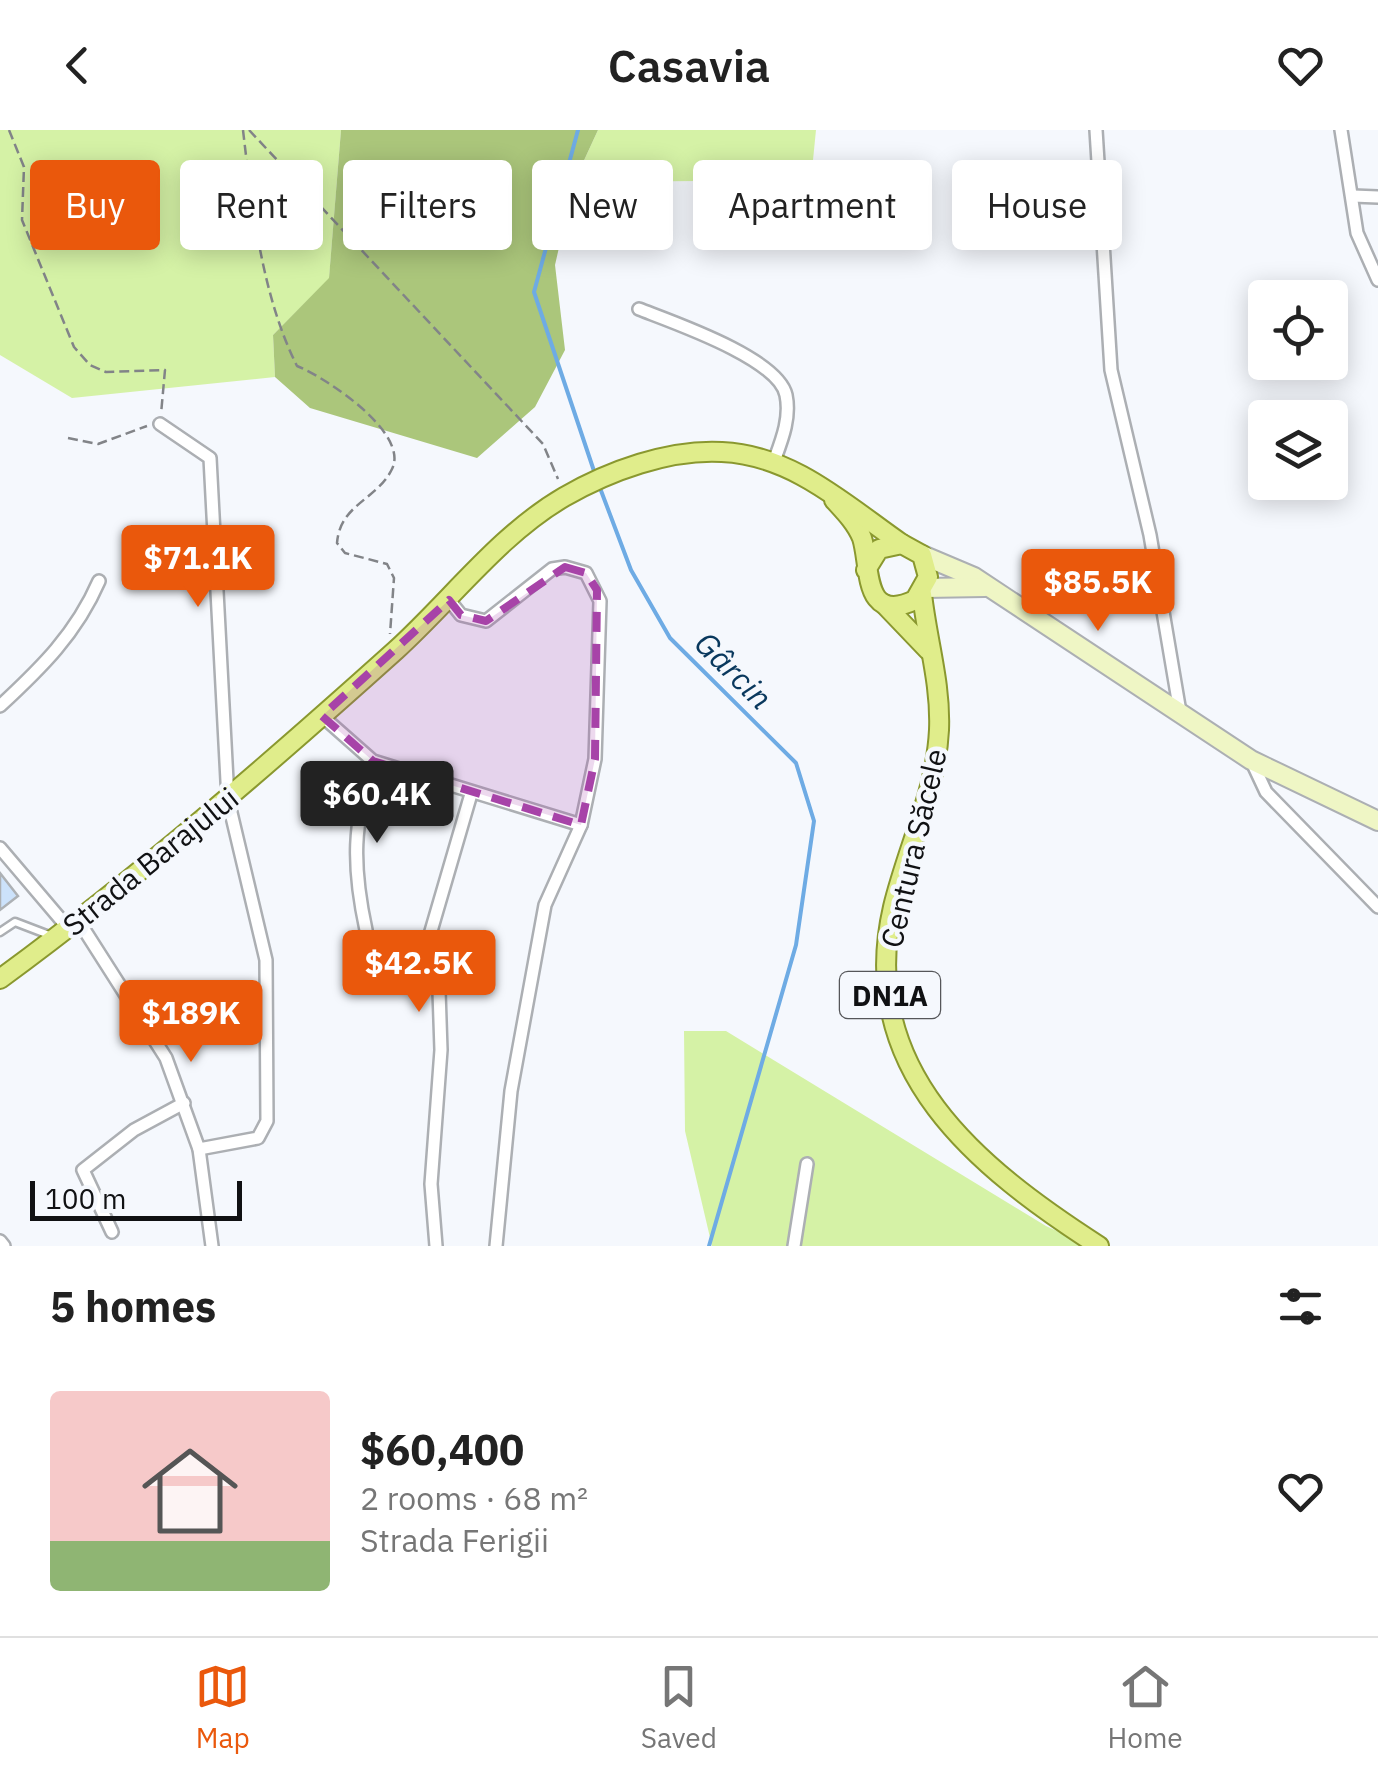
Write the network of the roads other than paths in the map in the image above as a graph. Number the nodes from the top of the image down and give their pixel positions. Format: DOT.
graph roads {
  1 [pos="1096,130"];
  2 [pos="1341,130"];
  3 [pos="1353,196"];
  4 [pos="1378,197"];
  5 [pos="1378,280"];
  6 [pos="639,309"];
  7 [pos="160,424"];
  8 [pos="773,464"];
  9 [pos="820,485"];
  10 [pos="902,544"];
  11 [pos="922,555"];
  12 [pos="866,570"];
  13 [pos="99,582"];
  14 [pos="990,588"];
  15 [pos="923,591"];
  16 [pos="449,600"];
  17 [pos="880,600"];
  18 [pos="935,662"];
  19 [pos="0,706"];
  20 [pos="322,716"];
  21 [pos="1181,716"];
  22 [pos="1251,760"];
  23 [pos="373,761"];
  24 [pos="471,794"];
  25 [pos="228,800"];
  26 [pos="1378,820"];
  27 [pos="581,826"];
  28 [pos="0,848"];
  29 [pos="1378,907"];
  30 [pos="67,928"];
  31 [pos="366,930"];
  32 [pos="0,932"];
  33 [pos="0,979"];
  34 [pos="184,1103"];
  35 [pos="199,1149"];
  36 [pos="807,1164"];
  37 [pos="112,1232"];
  38 [pos="212,1246"];
  39 [pos="436,1246"];
  40 [pos="496,1246"];
  41 [pos="794,1246"];
  42 [pos="1100,1246"];
  1 -- 21 [label="street"];
  2 -- 3 [label="street"];
  3 -- 4 [label="street"];
  3 -- 5 [label="street"];
  6 -- 8 [label="street"];
  7 -- 25 [label="street"];
  8 -- 9 [label="main road, Strada Barajului"];
  8 -- 16 [label="main road, Strada Barajului"];
  9 -- 10 [label="main road"];
  9 -- 12 [label="main road"];
  10 -- 11 [label="main road"];
  10 -- 12 [label="main road"];
  11 -- 14 [label="main road"];
  11 -- 15 [label="main road, DN1A"];
  12 -- 17 [label="main road"];
  13 -- 19 [label="street"];
  14 -- 15 [label="main road"];
  14 -- 21 [label="main road"];
  15 -- 17 [label="main road"];
  15 -- 18 [label="main road, Centura Săcele / DN1A"];
  16 -- 20 [label="main road, Strada Barajului"];
  16 -- 27 [label="street"];
  17 -- 18 [label="main road"];
  18 -- 42 [label="main road, Centura Săcele / DN1A"];
  20 -- 23 [label="street"];
  20 -- 25 [label="main road, Strada Barajului"];
  21 -- 22 [label="main road"];
  22 -- 26 [label="main road"];
  22 -- 29 [label="street"];
  23 -- 24 [label="street"];
  23 -- 31 [label="street"];
  24 -- 27 [label="street"];
  24 -- 39 [label="street"];
  25 -- 30 [label="main road, Strada Barajului"];
  25 -- 35 [label="street"];
  27 -- 40 [label="street"];
  28 -- 30 [label="street"];
  30 -- 32 [label="lane"];
  30 -- 33 [label="main road, Strada Barajului"];
  30 -- 34 [label="street"];
  34 -- 35 [label="street"];
  34 -- 37 [label="street"];
  35 -- 38 [label="street"];
  36 -- 41 [label="street"];
}
